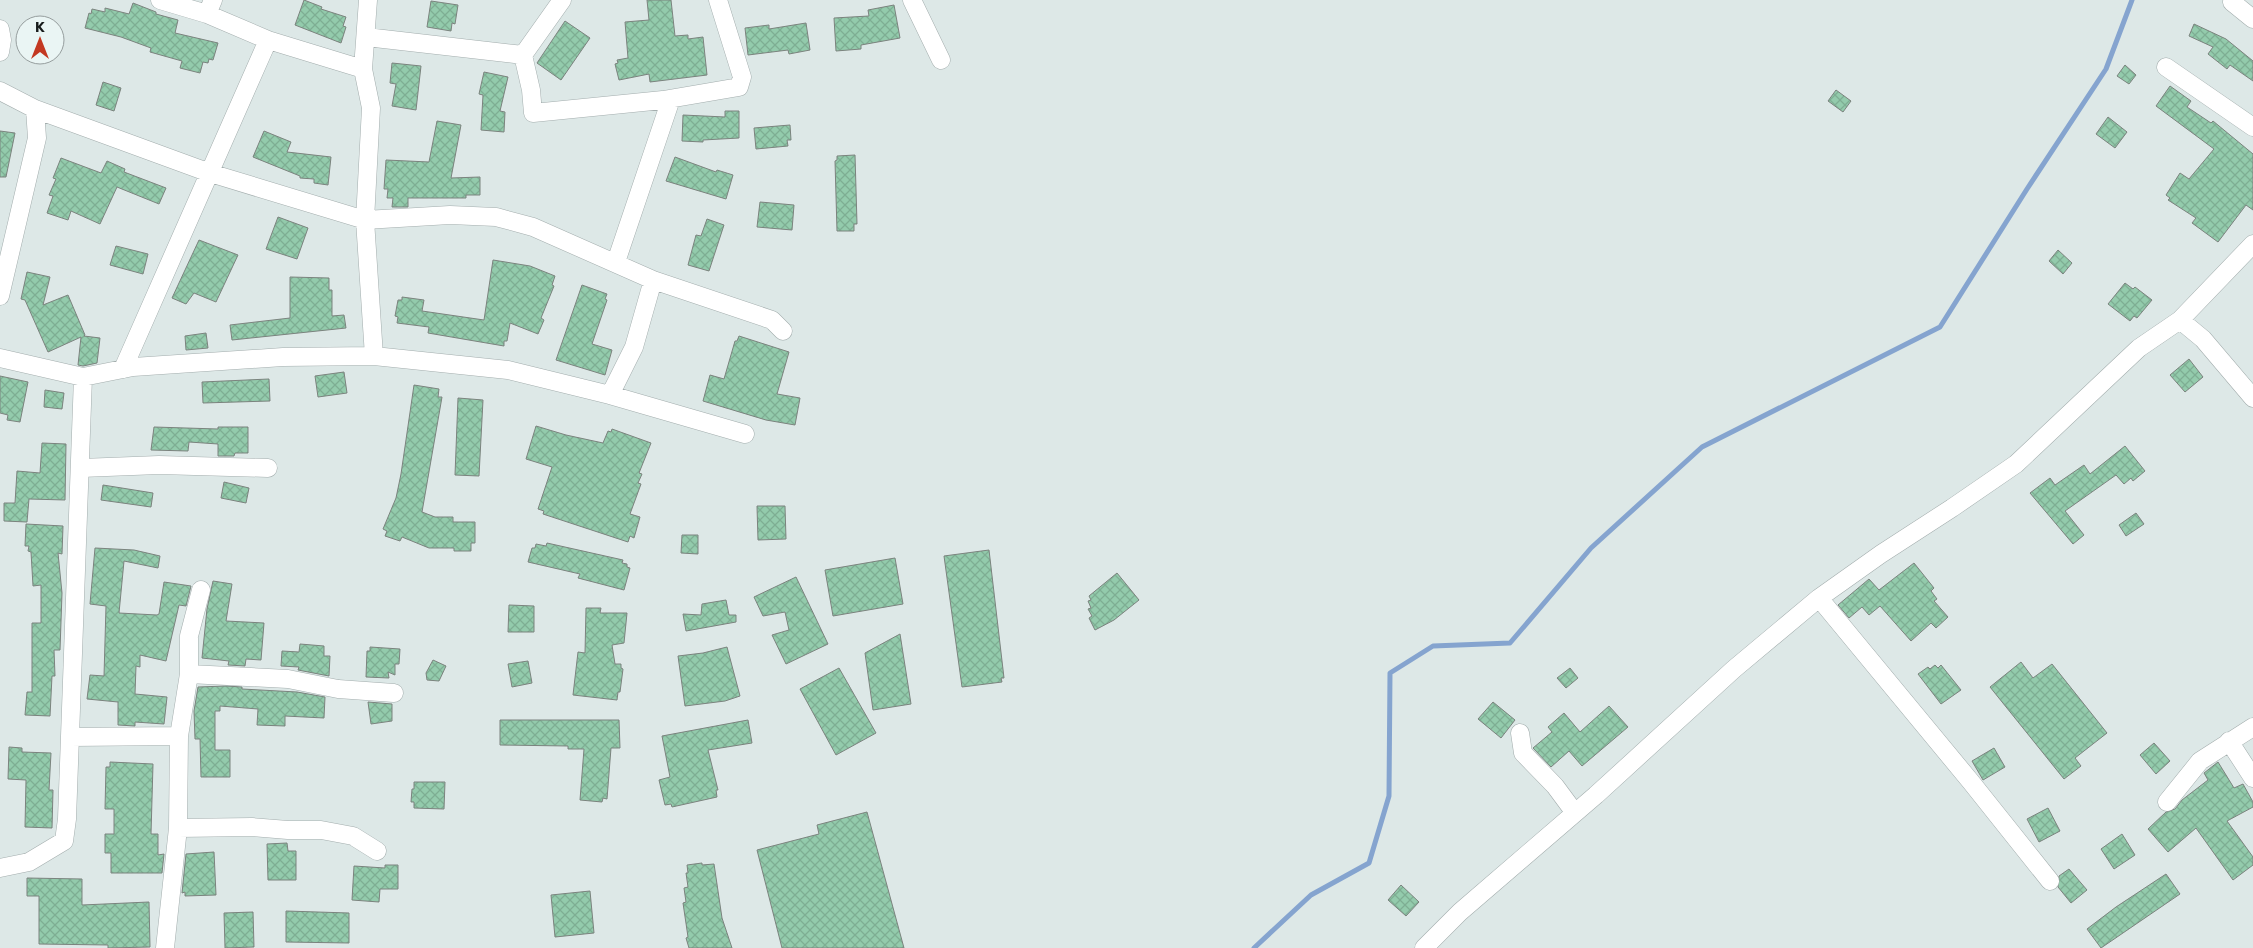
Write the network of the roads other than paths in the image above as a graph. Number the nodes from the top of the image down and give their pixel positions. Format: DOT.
graph roads {
  1 [pos="160,0"];
  2 [pos="368,0"];
  3 [pos="562,0"];
  4 [pos="718,0"];
  5 [pos="912,0"];
  6 [pos="2232,2"];
  7 [pos="210,7"];
  8 [pos="2253,19"];
  9 [pos="0,29"];
  10 [pos="366,37"];
  11 [pos="268,40"];
  12 [pos="0,52"];
  13 [pos="523,55"];
  14 [pos="941,60"];
  15 [pos="2166,67"];
  16 [pos="363,70"];
  17 [pos="0,91"];
  18 [pos="672,99"];
  19 [pos="35,109"];
  20 [pos="2253,127"];
  21 [pos="210,173"];
  22 [pos="366,220"];
  23 [pos="2253,244"];
  24 [pos="616,262"];
  25 [pos="653,280"];
  26 [pos="0,296"];
  27 [pos="2180,320"];
  28 [pos="783,331"];
  29 [pos="374,356"];
  30 [pos="0,358"];
  31 [pos="122,369"];
  32 [pos="83,377"];
  33 [pos="610,396"];
  34 [pos="2253,398"];
  35 [pos="745,434"];
  36 [pos="80,468"];
  37 [pos="268,468"];
  38 [pos="201,590"];
  39 [pos="1819,598"];
  40 [pos="188,674"];
  41 [pos="394,693"];
  42 [pos="2253,727"];
  43 [pos="1520,733"];
  44 [pos="179,736"];
  45 [pos="70,737"];
  46 [pos="2229,741"];
  47 [pos="2253,778"];
  48 [pos="2167,802"];
  49 [pos="1575,813"];
  50 [pos="178,828"];
  51 [pos="377,851"];
  52 [pos="0,868"];
  53 [pos="2050,881"];
  54 [pos="165,948"];
  55 [pos="1424,948"];
  1 -- 7 [label="street"];
  2 -- 10 [label="street"];
  3 -- 13 [label="street"];
  4 -- 18 [label="street"];
  5 -- 14 [label="street"];
  6 -- 8 [label="street"];
  7 -- 11 [label="street"];
  9 -- 12 [label="street"];
  10 -- 13 [label="street"];
  10 -- 16 [label="street"];
  11 -- 16 [label="street"];
  11 -- 21 [label="street"];
  13 -- 18 [label="street"];
  15 -- 20 [label="street"];
  16 -- 22 [label="street"];
  17 -- 19 [label="street"];
  18 -- 24 [label="street"];
  19 -- 21 [label="street"];
  19 -- 26 [label="street"];
  21 -- 22 [label="street"];
  21 -- 31 [label="street"];
  22 -- 24 [label="street"];
  22 -- 29 [label="street"];
  23 -- 27 [label="street"];
  24 -- 25 [label="street"];
  25 -- 28 [label="street"];
  25 -- 33 [label="street"];
  27 -- 34 [label="street"];
  27 -- 39 [label="street"];
  29 -- 31 [label="street"];
  29 -- 33 [label="street"];
  30 -- 32 [label="street"];
  31 -- 32 [label="street"];
  32 -- 36 [label="street"];
  33 -- 35 [label="street"];
  36 -- 37 [label="street"];
  36 -- 45 [label="street"];
  38 -- 40 [label="street"];
  39 -- 49 [label="street"];
  39 -- 53 [label="street"];
  40 -- 41 [label="street"];
  40 -- 44 [label="street"];
  42 -- 46 [label="street"];
  43 -- 49 [label="street"];
  44 -- 45 [label="street"];
  44 -- 50 [label="street"];
  45 -- 52 [label="street"];
  46 -- 47 [label="street"];
  46 -- 48 [label="street"];
  49 -- 55 [label="street"];
  50 -- 51 [label="street"];
  50 -- 54 [label="street"];
}
